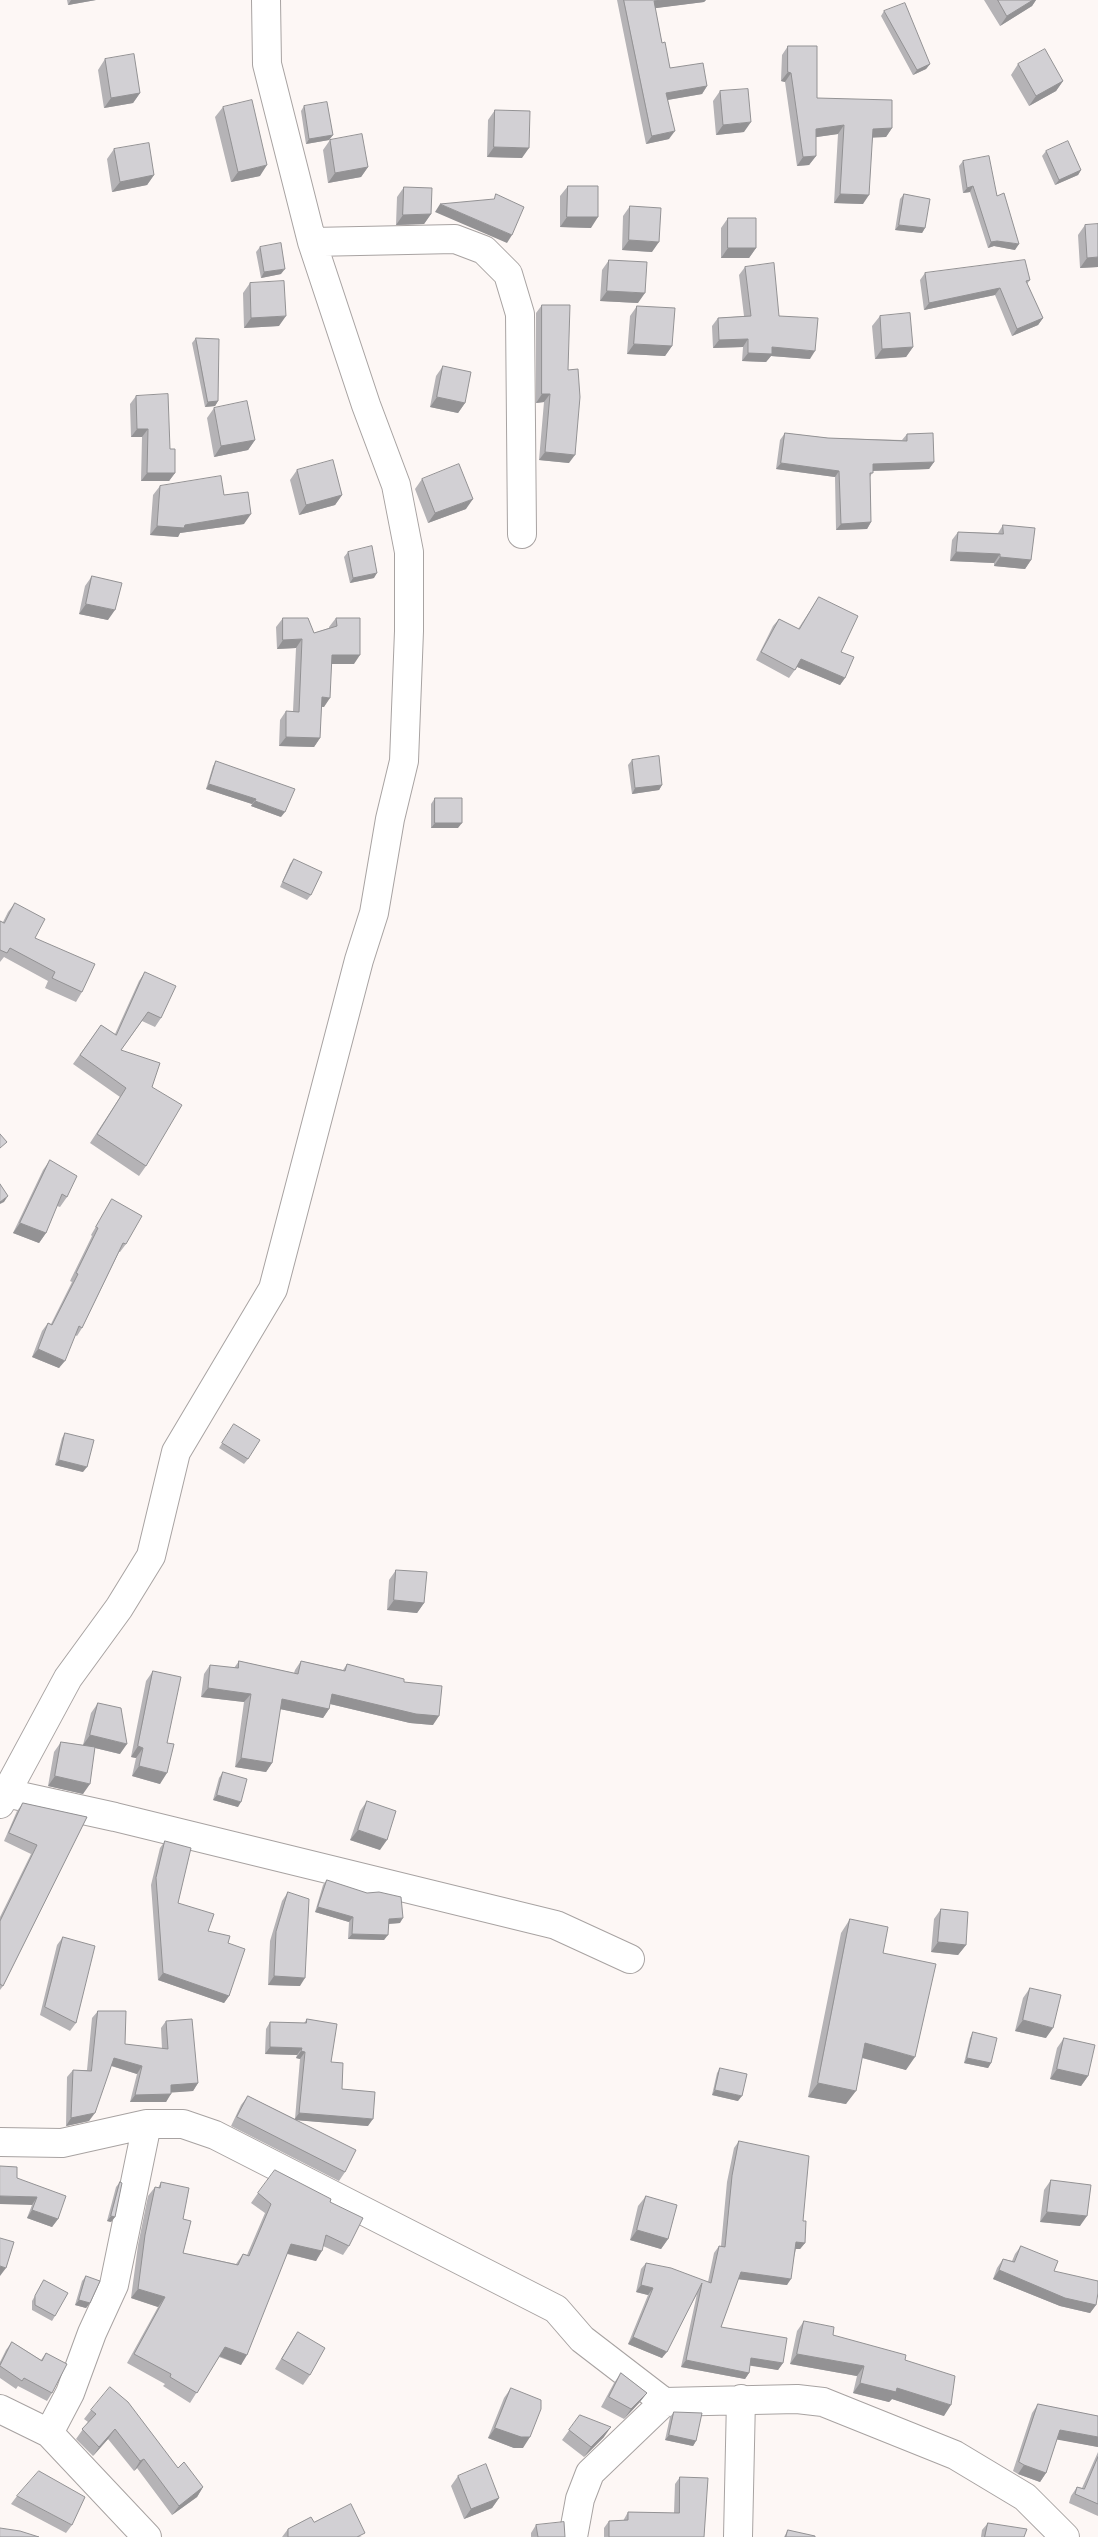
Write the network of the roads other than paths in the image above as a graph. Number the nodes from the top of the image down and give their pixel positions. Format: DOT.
graph roads {
  1 [pos="266,0"];
  2 [pos="312,242"];
  3 [pos="522,534"];
  4 [pos="3,1799"];
  5 [pos="630,1959"];
  6 [pos="147,2124"];
  7 [pos="0,2142"];
  8 [pos="741,2400"];
  9 [pos="664,2402"];
  10 [pos="0,2409"];
  11 [pos="49,2433"];
  12 [pos="147,2537"];
  13 [pos="573,2537"];
  14 [pos="738,2537"];
  15 [pos="1065,2537"];
  1 -- 2 [label="street"];
  2 -- 3 [label="street"];
  2 -- 4 [label="street"];
  4 -- 5 [label="street"];
  6 -- 7 [label="street"];
  6 -- 9 [label="street"];
  6 -- 11 [label="street"];
  8 -- 9 [label="street"];
  8 -- 14 [label="street"];
  8 -- 15 [label="street"];
  9 -- 13 [label="street"];
  10 -- 11 [label="street"];
  11 -- 12 [label="street"];
}
